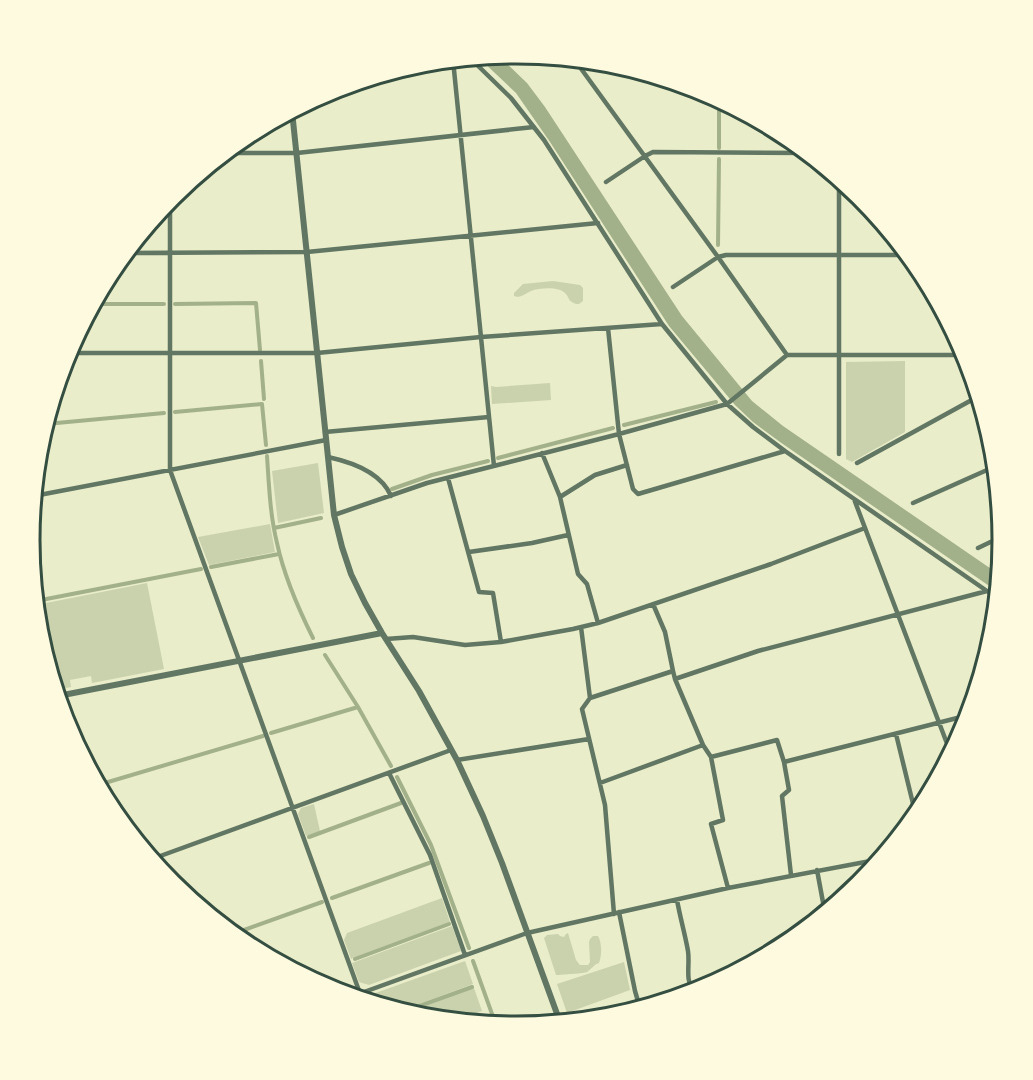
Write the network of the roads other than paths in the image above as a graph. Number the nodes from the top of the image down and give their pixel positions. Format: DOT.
graph roads {
  1 [pos="478,66"];
  2 [pos="454,68"];
  3 [pos="581,68"];
  4 [pos="293,120"];
  5 [pos="534,127"];
  6 [pos="461,135"];
  7 [pos="240,153"];
  8 [pos="297,153"];
  9 [pos="793,153"];
  10 [pos="645,156"];
  11 [pos="606,182"];
  12 [pos="839,190"];
  13 [pos="170,214"];
  14 [pos="598,223"];
  15 [pos="471,235"];
  16 [pos="307,252"];
  17 [pos="137,253"];
  18 [pos="170,253"];
  19 [pos="839,255"];
  20 [pos="897,255"];
  21 [pos="718,257"];
  22 [pos="673,287"];
  23 [pos="662,324"];
  24 [pos="608,328"];
  25 [pos="481,337"];
  26 [pos="79,353"];
  27 [pos="170,353"];
  28 [pos="317,353"];
  29 [pos="787,355"];
  30 [pos="839,355"];
  31 [pos="955,355"];
  32 [pos="971,400"];
  33 [pos="727,404"];
  34 [pos="489,417"];
  35 [pos="326,432"];
  36 [pos="619,434"];
  37 [pos="326,440"];
  38 [pos="785,452"];
  39 [pos="542,453"];
  40 [pos="839,453"];
  41 [pos="328,457"];
  42 [pos="857,463"];
  43 [pos="627,465"];
  44 [pos="494,466"];
  45 [pos="170,470"];
  46 [pos="987,470"];
  47 [pos="448,478"];
  48 [pos="43,494"];
  49 [pos="391,496"];
  50 [pos="560,497"];
  51 [pos="854,499"];
  52 [pos="913,503"];
  53 [pos="334,516"];
  54 [pos="865,528"];
  55 [pos="568,535"];
  56 [pos="992,542"];
  57 [pos="978,549"];
  58 [pos="469,552"];
  59 [pos="987,591"];
  60 [pos="653,604"];
  61 [pos="898,615"];
  62 [pos="598,623"];
  63 [pos="581,627"];
  64 [pos="384,636"];
  65 [pos="501,642"];
  66 [pos="239,661"];
  67 [pos="673,670"];
  68 [pos="675,679"];
  69 [pos="67,694"];
  70 [pos="590,698"];
  71 [pos="957,718"];
  72 [pos="939,723"];
  73 [pos="896,734"];
  74 [pos="589,739"];
  75 [pos="947,743"];
  76 [pos="703,745"];
  77 [pos="451,750"];
  78 [pos="711,757"];
  79 [pos="457,760"];
  80 [pos="784,762"];
  81 [pos="389,773"];
  82 [pos="600,783"];
  83 [pos="913,803"];
  84 [pos="292,808"];
  85 [pos="161,856"];
  86 [pos="867,861"];
  87 [pos="817,870"];
  88 [pos="791,875"];
  89 [pos="728,888"];
  90 [pos="677,900"];
  91 [pos="823,904"];
  92 [pos="617,913"];
  93 [pos="527,933"];
  94 [pos="465,955"];
  95 [pos="690,984"];
  96 [pos="359,989"];
  97 [pos="369,993"];
  98 [pos="638,1000"];
  99 [pos="557,1014"];
  1 -- 5 [label="street"];
  2 -- 6 [label="street"];
  3 -- 10 [label="street"];
  4 -- 8 [label="street"];
  5 -- 6 [label="street"];
  5 -- 14 [label="street"];
  6 -- 8 [label="street"];
  6 -- 15 [label="street"];
  7 -- 8 [label="street"];
  8 -- 16 [label="street"];
  9 -- 10 [label="street"];
  10 -- 11 [label="street"];
  10 -- 21 [label="street"];
  12 -- 19 [label="street"];
  13 -- 18 [label="street"];
  14 -- 15 [label="street"];
  14 -- 23 [label="street"];
  15 -- 16 [label="street"];
  15 -- 25 [label="street"];
  16 -- 18 [label="street"];
  16 -- 28 [label="street"];
  17 -- 18 [label="street"];
  18 -- 27 [label="street"];
  19 -- 20 [label="street"];
  19 -- 21 [label="street"];
  19 -- 30 [label="street"];
  21 -- 22 [label="street"];
  21 -- 29 [label="street"];
  23 -- 24 [label="street"];
  23 -- 33 [label="street"];
  24 -- 25 [label="street"];
  24 -- 36 [label="street"];
  25 -- 28 [label="street"];
  25 -- 34 [label="street"];
  26 -- 27 [label="street"];
  27 -- 28 [label="street"];
  27 -- 45 [label="street"];
  28 -- 35 [label="street"];
  29 -- 30 [label="street"];
  29 -- 33 [label="street"];
  30 -- 31 [label="street"];
  30 -- 40 [label="street"];
  32 -- 42 [label="street"];
  33 -- 36 [label="street"];
  33 -- 38 [label="street"];
  34 -- 35 [label="street"];
  34 -- 44 [label="street"];
  35 -- 37 [label="street"];
  36 -- 39 [label="street"];
  36 -- 43 [label="street"];
  37 -- 41 [label="street"];
  37 -- 45 [label="street"];
  38 -- 43 [label="street"];
  38 -- 51 [label="street"];
  39 -- 44 [label="street"];
  39 -- 50 [label="street"];
  41 -- 49 [label="street"];
  41 -- 53 [label="street"];
  43 -- 50 [label="street"];
  44 -- 47 [label="street"];
  45 -- 48 [label="street"];
  45 -- 66 [label="street"];
  46 -- 52 [label="street"];
  47 -- 49 [label="street"];
  47 -- 58 [label="street"];
  49 -- 53 [label="street"];
  50 -- 55 [label="street"];
  51 -- 54 [label="street"];
  51 -- 59 [label="street"];
  53 -- 64 [label="street"];
  54 -- 60 [label="street"];
  54 -- 61 [label="street"];
  55 -- 58 [label="street"];
  55 -- 62 [label="street"];
  56 -- 57 [label="street"];
  58 -- 65 [label="street"];
  59 -- 61 [label="street"];
  60 -- 62 [label="street"];
  60 -- 67 [label="street"];
  61 -- 68 [label="street"];
  61 -- 72 [label="street"];
  62 -- 63 [label="street"];
  63 -- 65 [label="street"];
  63 -- 70 [label="street"];
  64 -- 65 [label="street"];
  64 -- 66 [label="street"];
  64 -- 77 [label="street"];
  66 -- 69 [label="street"];
  66 -- 84 [label="street"];
  67 -- 68 [label="street"];
  67 -- 70 [label="street"];
  68 -- 76 [label="street"];
  70 -- 74 [label="street"];
  71 -- 72 [label="street"];
  72 -- 73 [label="street"];
  72 -- 75 [label="street"];
  73 -- 80 [label="street"];
  73 -- 83 [label="street"];
  74 -- 79 [label="street"];
  74 -- 82 [label="street"];
  76 -- 78 [label="street"];
  76 -- 82 [label="street"];
  77 -- 79 [label="street"];
  77 -- 81 [label="street"];
  78 -- 80 [label="street"];
  78 -- 89 [label="street"];
  79 -- 93 [label="street"];
  80 -- 88 [label="street"];
  81 -- 84 [label="street"];
  81 -- 94 [label="street"];
  82 -- 92 [label="street"];
  84 -- 85 [label="street"];
  84 -- 96 [label="street"];
  86 -- 87 [label="street"];
  87 -- 88 [label="street"];
  87 -- 91 [label="street"];
  88 -- 89 [label="street"];
  89 -- 90 [label="street"];
  90 -- 92 [label="street"];
  90 -- 95 [label="street"];
  92 -- 93 [label="street"];
  92 -- 98 [label="street"];
  93 -- 94 [label="street"];
  93 -- 99 [label="street"];
  94 -- 97 [label="street"];
}
